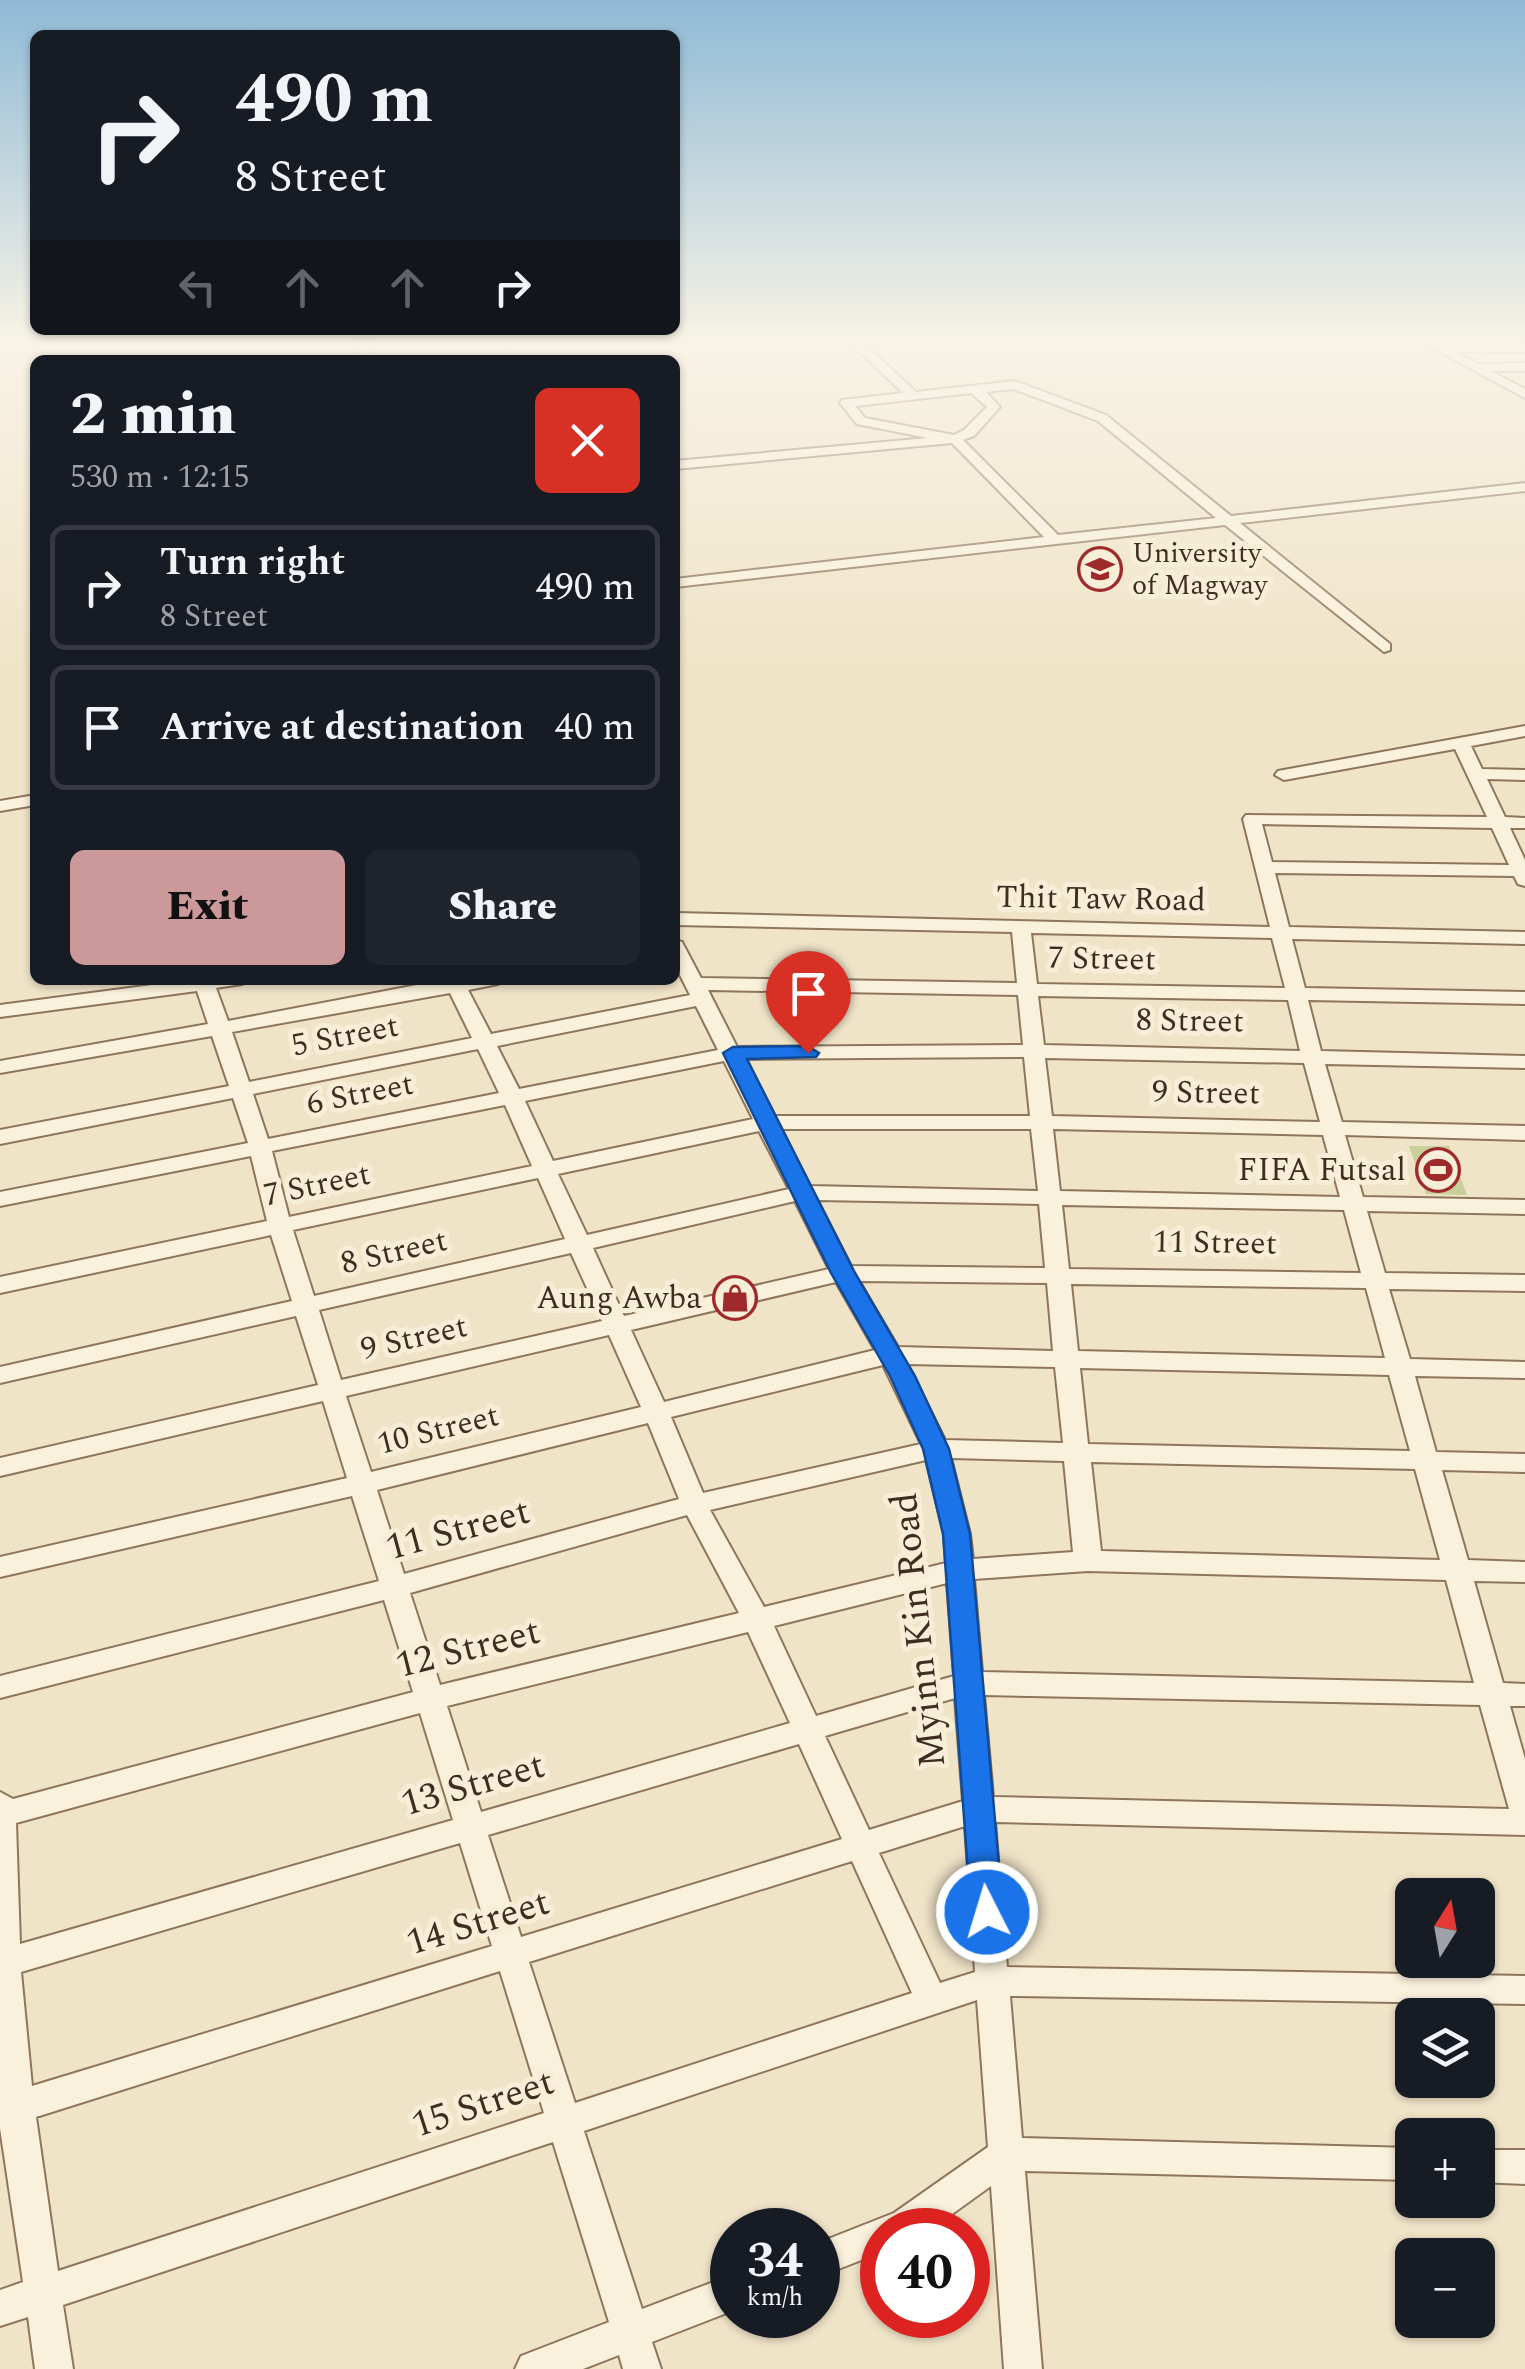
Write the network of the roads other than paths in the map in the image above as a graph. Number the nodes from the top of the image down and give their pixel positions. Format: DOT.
graph roads {
  1 [pos="837,450"];
  2 [pos="965,450"];
  3 [pos="1141,450"];
  4 [pos="680,464"];
  5 [pos="1525,487"];
  6 [pos="1228,520"];
  7 [pos="1055,540"];
  8 [pos="680,582"];
  9 [pos="1384,647"];
  10 [pos="1525,734"];
  11 [pos="1461,743"];
  12 [pos="1476,774"];
  13 [pos="1284,775"];
  14 [pos="1525,775"];
  15 [pos="30,801"];
  16 [pos="0,806"];
  17 [pos="1498,822"];
  18 [pos="1525,823"];
  19 [pos="1264,867"];
  20 [pos="1524,874"];
  21 [pos="680,919"];
  22 [pos="1022,928"];
  23 [pos="1282,933"];
  24 [pos="1525,938"];
  25 [pos="680,956"];
  26 [pos="197,985"];
  27 [pos="205,985"];
  28 [pos="444,985"];
  29 [pos="456,985"];
  30 [pos="1029,990"];
  31 [pos="699,992"];
  32 [pos="1298,994"];
  33 [pos="1525,998"];
  34 [pos="0,1011"];
  35 [pos="218,1028"];
  36 [pos="482,1042"];
  37 [pos="1033,1051"];
  38 [pos="733,1053"];
  39 [pos="1312,1056"];
  40 [pos="1525,1062"];
  41 [pos="0,1068"];
  42 [pos="238,1090"];
  43 [pos="512,1097"];
  44 [pos="766,1122"];
  45 [pos="1042,1122"];
  46 [pos="1335,1128"];
  47 [pos="1525,1133"];
  48 [pos="0,1137"];
  49 [pos="260,1147"];
  50 [pos="542,1170"];
  51 [pos="802,1192"];
  52 [pos="1050,1197"];
  53 [pos="0,1199"];
  54 [pos="1356,1203"];
  55 [pos="1525,1206"];
  56 [pos="280,1226"];
  57 [pos="577,1244"];
  58 [pos="843,1273"];
  59 [pos="1058,1276"];
  60 [pos="1377,1281"];
  61 [pos="1525,1283"];
  62 [pos="0,1286"];
  63 [pos="306,1305"];
  64 [pos="615,1325"];
  65 [pos="890,1355"];
  66 [pos="1067,1359"];
  67 [pos="1401,1367"];
  68 [pos="1525,1370"];
  69 [pos="0,1374"];
  70 [pos="332,1390"];
  71 [pos="656,1412"];
  72 [pos="936,1449"];
  73 [pos="1077,1452"];
  74 [pos="1427,1461"];
  75 [pos="1525,1463"];
  76 [pos="0,1467"];
  77 [pos="362,1484"];
  78 [pos="694,1504"];
  79 [pos="1088,1561"];
  80 [pos="0,1567"];
  81 [pos="958,1570"];
  82 [pos="1458,1570"];
  83 [pos="1525,1572"];
  84 [pos="394,1586"];
  85 [pos="756,1618"];
  86 [pos="968,1683"];
  87 [pos="0,1687"];
  88 [pos="1492,1694"];
  89 [pos="1525,1695"];
  90 [pos="430,1699"];
  91 [pos="806,1730"];
  92 [pos="979,1809"];
  93 [pos="1,1811"];
  94 [pos="1525,1812"];
  95 [pos="1525,1822"];
  96 [pos="470,1828"];
  97 [pos="860,1846"];
  98 [pos="510,1954"];
  99 [pos="2,1964"];
  100 [pos="992,1982"];
  101 [pos="1525,1990"];
  102 [pos="932,2002"];
  103 [pos="8,2110"];
  104 [pos="564,2122"];
  105 [pos="1006,2154"];
  106 [pos="1395,2164"];
  107 [pos="1495,2166"];
  108 [pos="1525,2167"];
  109 [pos="931,2208"];
  110 [pos="44,2294"];
  111 [pos="710,2301"];
  112 [pos="0,2308"];
  113 [pos="630,2332"];
  114 [pos="54,2369"];
  115 [pos="534,2369"];
  116 [pos="642,2369"];
  117 [pos="1023,2369"];
  1 -- 4 [label="street"];
  2 -- 7 [label="street"];
  3 -- 6 [label="street"];
  5 -- 6 [label="street"];
  6 -- 7 [label="street"];
  6 -- 9 [label="street"];
  7 -- 8 [label="street"];
  10 -- 11 [label="street"];
  11 -- 12 [label="street"];
  11 -- 13 [label="street"];
  12 -- 14 [label="street"];
  12 -- 17 [label="street"];
  15 -- 16 [label="street"];
  17 -- 18 [label="street"];
  17 -- 19 [label="street"];
  17 -- 20 [label="street"];
  19 -- 20 [label="street"];
  19 -- 23 [label="street"];
  21 -- 22 [label="street, Thit Taw Road"];
  22 -- 23 [label="street, Thit Taw Road"];
  22 -- 30 [label="street"];
  23 -- 24 [label="street, Thit Taw Road"];
  23 -- 32 [label="street"];
  25 -- 31 [label="street, Myinn Kin Road"];
  26 -- 34 [label="street"];
  27 -- 35 [label="street"];
  28 -- 35 [label="street"];
  29 -- 36 [label="street"];
  30 -- 31 [label="street, 7 Street"];
  30 -- 32 [label="street, 7 Street"];
  30 -- 37 [label="street"];
  31 -- 36 [label="street, 5 Street"];
  31 -- 38 [label="street, Myinn Kin Road"];
  32 -- 33 [label="street, 7 Street"];
  32 -- 39 [label="street"];
  35 -- 41 [label="street"];
  35 -- 42 [label="street"];
  36 -- 42 [label="street, 5 Street"];
  36 -- 43 [label="street"];
  37 -- 38 [label="street, 8 Street"];
  37 -- 39 [label="street, 8 Street"];
  37 -- 45 [label="street"];
  38 -- 43 [label="street, 6 Street"];
  38 -- 44 [label="street, Myinn Kin Road"];
  39 -- 40 [label="street, 8 Street"];
  39 -- 46 [label="street"];
  42 -- 48 [label="street, 5 Street"];
  42 -- 49 [label="street"];
  43 -- 49 [label="street, 6 Street"];
  43 -- 50 [label="street"];
  44 -- 45 [label="street, 9 Street"];
  44 -- 50 [label="street, 7 Street"];
  44 -- 51 [label="street, Myinn Kin Road"];
  45 -- 46 [label="street, 9 Street"];
  45 -- 52 [label="street"];
  46 -- 47 [label="street, 9 Street"];
  46 -- 54 [label="street"];
  49 -- 53 [label="street, 6 Street"];
  49 -- 56 [label="street"];
  50 -- 56 [label="street, 7 Street"];
  50 -- 57 [label="street"];
  51 -- 52 [label="street"];
  51 -- 57 [label="street, 8 Street"];
  51 -- 58 [label="street, Myinn Kin Road"];
  52 -- 54 [label="street"];
  52 -- 59 [label="street"];
  54 -- 55 [label="street"];
  54 -- 60 [label="street"];
  56 -- 62 [label="street, 7 Street"];
  56 -- 63 [label="street"];
  57 -- 63 [label="street, 8 Street"];
  57 -- 64 [label="street"];
  58 -- 59 [label="street, 11 Street"];
  58 -- 64 [label="street, 9 Street"];
  58 -- 65 [label="street, Myinn Kin Road"];
  59 -- 60 [label="street, 11 Street"];
  59 -- 66 [label="street"];
  60 -- 61 [label="street, 11 Street"];
  60 -- 67 [label="street"];
  63 -- 69 [label="street, 8 Street"];
  63 -- 70 [label="street"];
  64 -- 70 [label="street, 9 Street"];
  64 -- 71 [label="street"];
  65 -- 66 [label="street"];
  65 -- 71 [label="street, 10 Street"];
  65 -- 72 [label="street, Myinn Kin Road"];
  66 -- 67 [label="street"];
  66 -- 73 [label="street"];
  67 -- 68 [label="street"];
  67 -- 74 [label="street"];
  70 -- 76 [label="street, 9 Street"];
  70 -- 77 [label="street"];
  71 -- 77 [label="street, 10 Street"];
  71 -- 78 [label="street"];
  72 -- 73 [label="street"];
  72 -- 78 [label="street, 11 Street"];
  72 -- 81 [label="street, Myinn Kin Road"];
  73 -- 74 [label="street"];
  73 -- 79 [label="street"];
  74 -- 75 [label="street"];
  74 -- 82 [label="street"];
  77 -- 80 [label="street, 10 Street"];
  77 -- 84 [label="street"];
  78 -- 84 [label="street, 11 Street"];
  78 -- 85 [label="street"];
  79 -- 81 [label="street"];
  79 -- 82 [label="street"];
  81 -- 85 [label="street, 12 Street"];
  81 -- 86 [label="street, Myinn Kin Road"];
  82 -- 83 [label="street"];
  82 -- 88 [label="street"];
  84 -- 87 [label="street, 11 Street"];
  84 -- 90 [label="street"];
  85 -- 90 [label="street, 12 Street"];
  85 -- 91 [label="street"];
  86 -- 88 [label="street"];
  86 -- 91 [label="street, 13 Street"];
  86 -- 92 [label="street, Myinn Kin Road"];
  88 -- 89 [label="street"];
  88 -- 94 [label="street"];
  90 -- 93 [label="street, 12 Street"];
  90 -- 96 [label="street"];
  91 -- 96 [label="street, 13 Street"];
  91 -- 97 [label="street"];
  92 -- 95 [label="street, 14 Street"];
  92 -- 97 [label="street, 14 Street"];
  92 -- 100 [label="street, Myinn Kin Road"];
  93 -- 99 [label="street"];
  96 -- 98 [label="street"];
  96 -- 99 [label="street, 13 Street"];
  97 -- 98 [label="street, 14 Street"];
  97 -- 102 [label="street"];
  98 -- 103 [label="street, 14 Street"];
  98 -- 104 [label="street"];
  99 -- 103 [label="street"];
  100 -- 101 [label="street, 15 Street"];
  100 -- 102 [label="street, 15 Street"];
  100 -- 105 [label="street, Myinn Kin Road"];
  102 -- 104 [label="street, 15 Street"];
  103 -- 110 [label="street"];
  104 -- 110 [label="street, 15 Street"];
  104 -- 113 [label="street"];
  105 -- 106 [label="street"];
  105 -- 109 [label="street"];
  105 -- 117 [label="street, Myinn Kin Road"];
  107 -- 108 [label="street"];
  110 -- 112 [label="street, 15 Street"];
  110 -- 114 [label="street"];
  111 -- 113 [label="street"];
  113 -- 115 [label="street"];
  113 -- 116 [label="street"];
}
